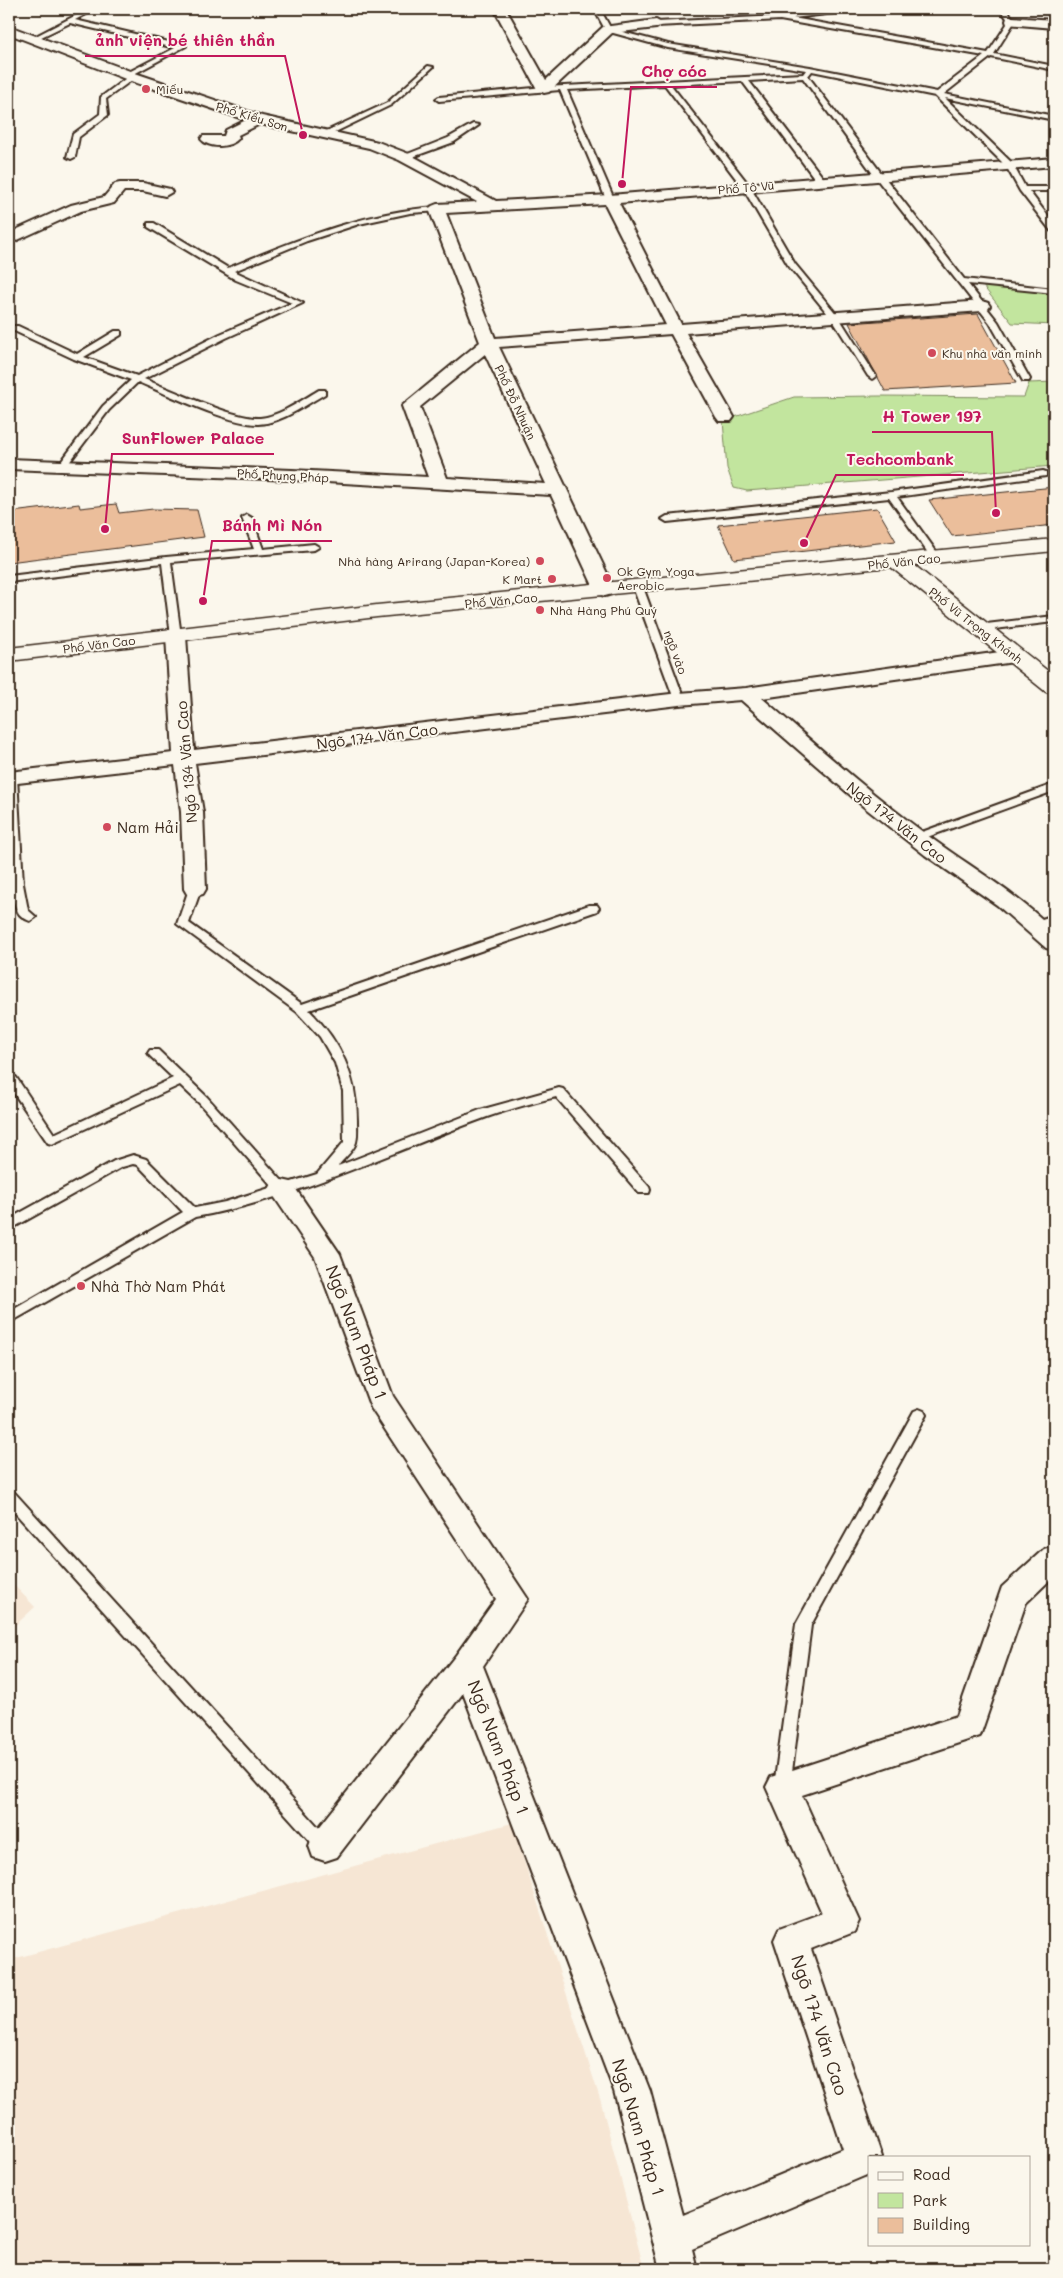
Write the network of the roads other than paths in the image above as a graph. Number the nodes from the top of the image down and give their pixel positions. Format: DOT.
graph roads {
  1 [pos="93,9"];
  2 [pos="500,9"];
  3 [pos="597,9"];
  4 [pos="852,9"];
  5 [pos="1003,9"];
  6 [pos="780,18"];
  7 [pos="70,21"];
  8 [pos="1012,21"];
  9 [pos="656,24"];
  10 [pos="1054,24"];
  11 [pos="9,30"];
  12 [pos="608,30"];
  13 [pos="33,39"];
  14 [pos="990,54"];
  15 [pos="430,67"];
  16 [pos="810,68"];
  17 [pos="1054,68"];
  18 [pos="130,76"];
  19 [pos="805,76"];
  20 [pos="745,80"];
  21 [pos="668,84"];
  22 [pos="563,89"];
  23 [pos="544,90"];
  24 [pos="938,95"];
  25 [pos="439,99"];
  26 [pos="1054,118"];
  27 [pos="258,119"];
  28 [pos="476,125"];
  29 [pos="324,134"];
  30 [pos="208,139"];
  31 [pos="404,157"];
  32 [pos="71,158"];
  33 [pos="1054,162"];
  34 [pos="1009,165"];
  35 [pos="878,176"];
  36 [pos="822,181"];
  37 [pos="746,187"];
  38 [pos="1023,189"];
  39 [pos="1054,189"];
  40 [pos="165,192"];
  41 [pos="610,199"];
  42 [pos="491,204"];
  43 [pos="438,209"];
  44 [pos="150,225"];
  45 [pos="1054,229"];
  46 [pos="9,239"];
  47 [pos="228,271"];
  48 [pos="960,281"];
  49 [pos="1054,290"];
  50 [pos="982,306"];
  51 [pos="835,318"];
  52 [pos="15,328"];
  53 [pos="675,330"];
  54 [pos="118,332"];
  55 [pos="489,343"];
  56 [pos="76,357"];
  57 [pos="872,376"];
  58 [pos="137,379"];
  59 [pos="1026,379"];
  60 [pos="322,392"];
  61 [pos="725,417"];
  62 [pos="9,464"];
  63 [pos="62,466"];
  64 [pos="1043,474"];
  65 [pos="440,485"];
  66 [pos="556,490"];
  67 [pos="891,494"];
  68 [pos="248,518"];
  69 [pos="667,519"];
  70 [pos="1054,545"];
  71 [pos="314,547"];
  72 [pos="259,551"];
  73 [pos="936,558"];
  74 [pos="166,560"];
  75 [pos="897,562"];
  76 [pos="9,579"];
  77 [pos="638,587"];
  78 [pos="606,590"];
  79 [pos="1054,618"];
  80 [pos="978,628"];
  81 [pos="176,636"];
  82 [pos="9,655"];
  83 [pos="1014,656"];
  84 [pos="1054,687"];
  85 [pos="746,694"];
  86 [pos="679,699"];
  87 [pos="184,758"];
  88 [pos="10,777"];
  89 [pos="1054,787"];
  90 [pos="915,838"];
  91 [pos="195,889"];
  92 [pos="593,908"];
  93 [pos="30,917"];
  94 [pos="1046,922"];
  95 [pos="1054,943"];
  96 [pos="301,1009"];
  97 [pos="154,1053"];
  98 [pos="182,1079"];
  99 [pos="9,1082"];
  100 [pos="322,1177"];
  101 [pos="282,1189"];
  102 [pos="644,1190"];
  103 [pos="192,1213"];
  104 [pos="9,1225"];
  105 [pos="9,1318"];
  106 [pos="919,1414"];
  107 [pos="9,1496"];
  108 [pos="1054,1558"];
  109 [pos="467,1664"];
  110 [pos="782,1787"];
  111 [pos="324,1846"];
  112 [pos="675,2254"];
  1 -- 7 [label="lane"];
  2 -- 23 [label="street"];
  3 -- 12 [label="lane"];
  4 -- 6 [label="lane"];
  5 -- 8 [label="lane"];
  6 -- 9 [label="lane"];
  6 -- 14 [label="lane"];
  7 -- 13 [label="lane"];
  7 -- 18 [label="lane"];
  8 -- 10 [label="street"];
  8 -- 14 [label="lane"];
  9 -- 12 [label="street"];
  11 -- 13 [label="street, Phố Kiều Sơn"];
  12 -- 16 [label="lane"];
  12 -- 23 [label="street"];
  13 -- 18 [label="street, Phố Kiều Sơn"];
  14 -- 17 [label="lane"];
  14 -- 24 [label="lane"];
  15 -- 29 [label="lane"];
  16 -- 19 [label="lane"];
  16 -- 24 [label="lane"];
  18 -- 27 [label="street, Phố Kiều Sơn"];
  18 -- 32 [label="lane"];
  19 -- 20 [label="lane"];
  19 -- 35 [label="lane"];
  20 -- 21 [label="lane"];
  20 -- 36 [label="lane"];
  21 -- 22 [label="lane"];
  21 -- 37 [label="lane"];
  22 -- 23 [label="lane"];
  22 -- 41 [label="lane"];
  23 -- 25 [label="lane"];
  24 -- 26 [label="lane"];
  24 -- 34 [label="lane"];
  27 -- 29 [label="street, Phố Kiều Sơn"];
  27 -- 30 [label="street"];
  28 -- 31 [label="lane"];
  29 -- 31 [label="street, Phố Kiều Sơn"];
  31 -- 42 [label="street, Phố Kiều Sơn"];
  33 -- 34 [label="street, Phố Tô Vũ"];
  34 -- 35 [label="street, Phố Tô Vũ"];
  34 -- 38 [label="lane"];
  35 -- 36 [label="street, Phố Tô Vũ"];
  35 -- 48 [label="lane"];
  36 -- 37 [label="street, Phố Tô Vũ"];
  37 -- 41 [label="street, Phố Tô Vũ"];
  37 -- 51 [label="lane"];
  38 -- 39 [label="lane"];
  38 -- 45 [label="lane"];
  40 -- 46 [label="street"];
  41 -- 42 [label="street, Phố Tô Vũ"];
  41 -- 53 [label="street"];
  42 -- 43 [label="street, Phố Tô Vũ"];
  43 -- 47 [label="lane"];
  43 -- 55 [label="street, Phố Đỗ Nhuận"];
  44 -- 47 [label="lane"];
  47 -- 58 [label="lane"];
  48 -- 49 [label="lane"];
  48 -- 50 [label="lane"];
  50 -- 51 [label="street"];
  50 -- 59 [label="lane"];
  51 -- 53 [label="street"];
  51 -- 57 [label="lane"];
  52 -- 56 [label="lane"];
  53 -- 55 [label="street"];
  53 -- 61 [label="street"];
  54 -- 56 [label="lane"];
  55 -- 65 [label="street"];
  55 -- 66 [label="street, Phố Đỗ Nhuận"];
  56 -- 58 [label="lane"];
  58 -- 60 [label="lane"];
  58 -- 63 [label="lane"];
  62 -- 63 [label="street, Phố Phụng Pháp"];
  63 -- 65 [label="street, Phố Phụng Pháp"];
  64 -- 67 [label="lane"];
  65 -- 66 [label="street, Phố Phụng Pháp"];
  66 -- 78 [label="street, Phố Đỗ Nhuận"];
  67 -- 69 [label="lane"];
  67 -- 73 [label="lane"];
  68 -- 72 [label="lane"];
  70 -- 73 [label="street, Phố Văn Cao"];
  71 -- 72 [label="lane"];
  72 -- 74 [label="lane"];
  73 -- 75 [label="street, Phố Văn Cao"];
  74 -- 76 [label="lane"];
  74 -- 81 [label="lane"];
  75 -- 77 [label="street, Phố Văn Cao"];
  75 -- 80 [label="street, Phố Vũ Trọng Khánh"];
  77 -- 78 [label="street, Phố Văn Cao"];
  77 -- 86 [label="lane, ngõ vào"];
  78 -- 81 [label="street, Phố Văn Cao"];
  79 -- 80 [label="lane"];
  80 -- 83 [label="street, Phố Vũ Trọng Khánh"];
  81 -- 82 [label="street, Phố Văn Cao"];
  81 -- 87 [label="street, Ngõ 134 Văn Cao"];
  83 -- 84 [label="street, Phố Vũ Trọng Khánh"];
  83 -- 85 [label="street, Ngõ 174 Văn Cao"];
  85 -- 86 [label="street, Ngõ 174 Văn Cao"];
  85 -- 90 [label="street, Ngõ 174 Văn Cao"];
  86 -- 87 [label="street, Ngõ 174 Văn Cao"];
  87 -- 88 [label="street, Ngõ 174 Văn Cao"];
  87 -- 91 [label="street, Ngõ 134 Văn Cao"];
  88 -- 93 [label="lane"];
  89 -- 90 [label="lane"];
  90 -- 94 [label="street, Ngõ 174 Văn Cao"];
  91 -- 96 [label="lane"];
  92 -- 96 [label="lane"];
  94 -- 95 [label="street, Ngõ 174 Văn Cao"];
  96 -- 100 [label="lane"];
  97 -- 98 [label="lane"];
  98 -- 99 [label="lane"];
  98 -- 101 [label="lane"];
  100 -- 101 [label="lane"];
  100 -- 102 [label="lane"];
  101 -- 103 [label="lane"];
  101 -- 109 [label="street, Ngõ Nam Pháp 1"];
  103 -- 104 [label="lane"];
  103 -- 105 [label="lane"];
  106 -- 110 [label="lane"];
  107 -- 111 [label="lane"];
  108 -- 110 [label="street"];
  109 -- 111 [label="street"];
  109 -- 112 [label="street, Ngõ Nam Pháp 1"];
  110 -- 112 [label="street, Ngõ 174 Văn Cao"];
}
